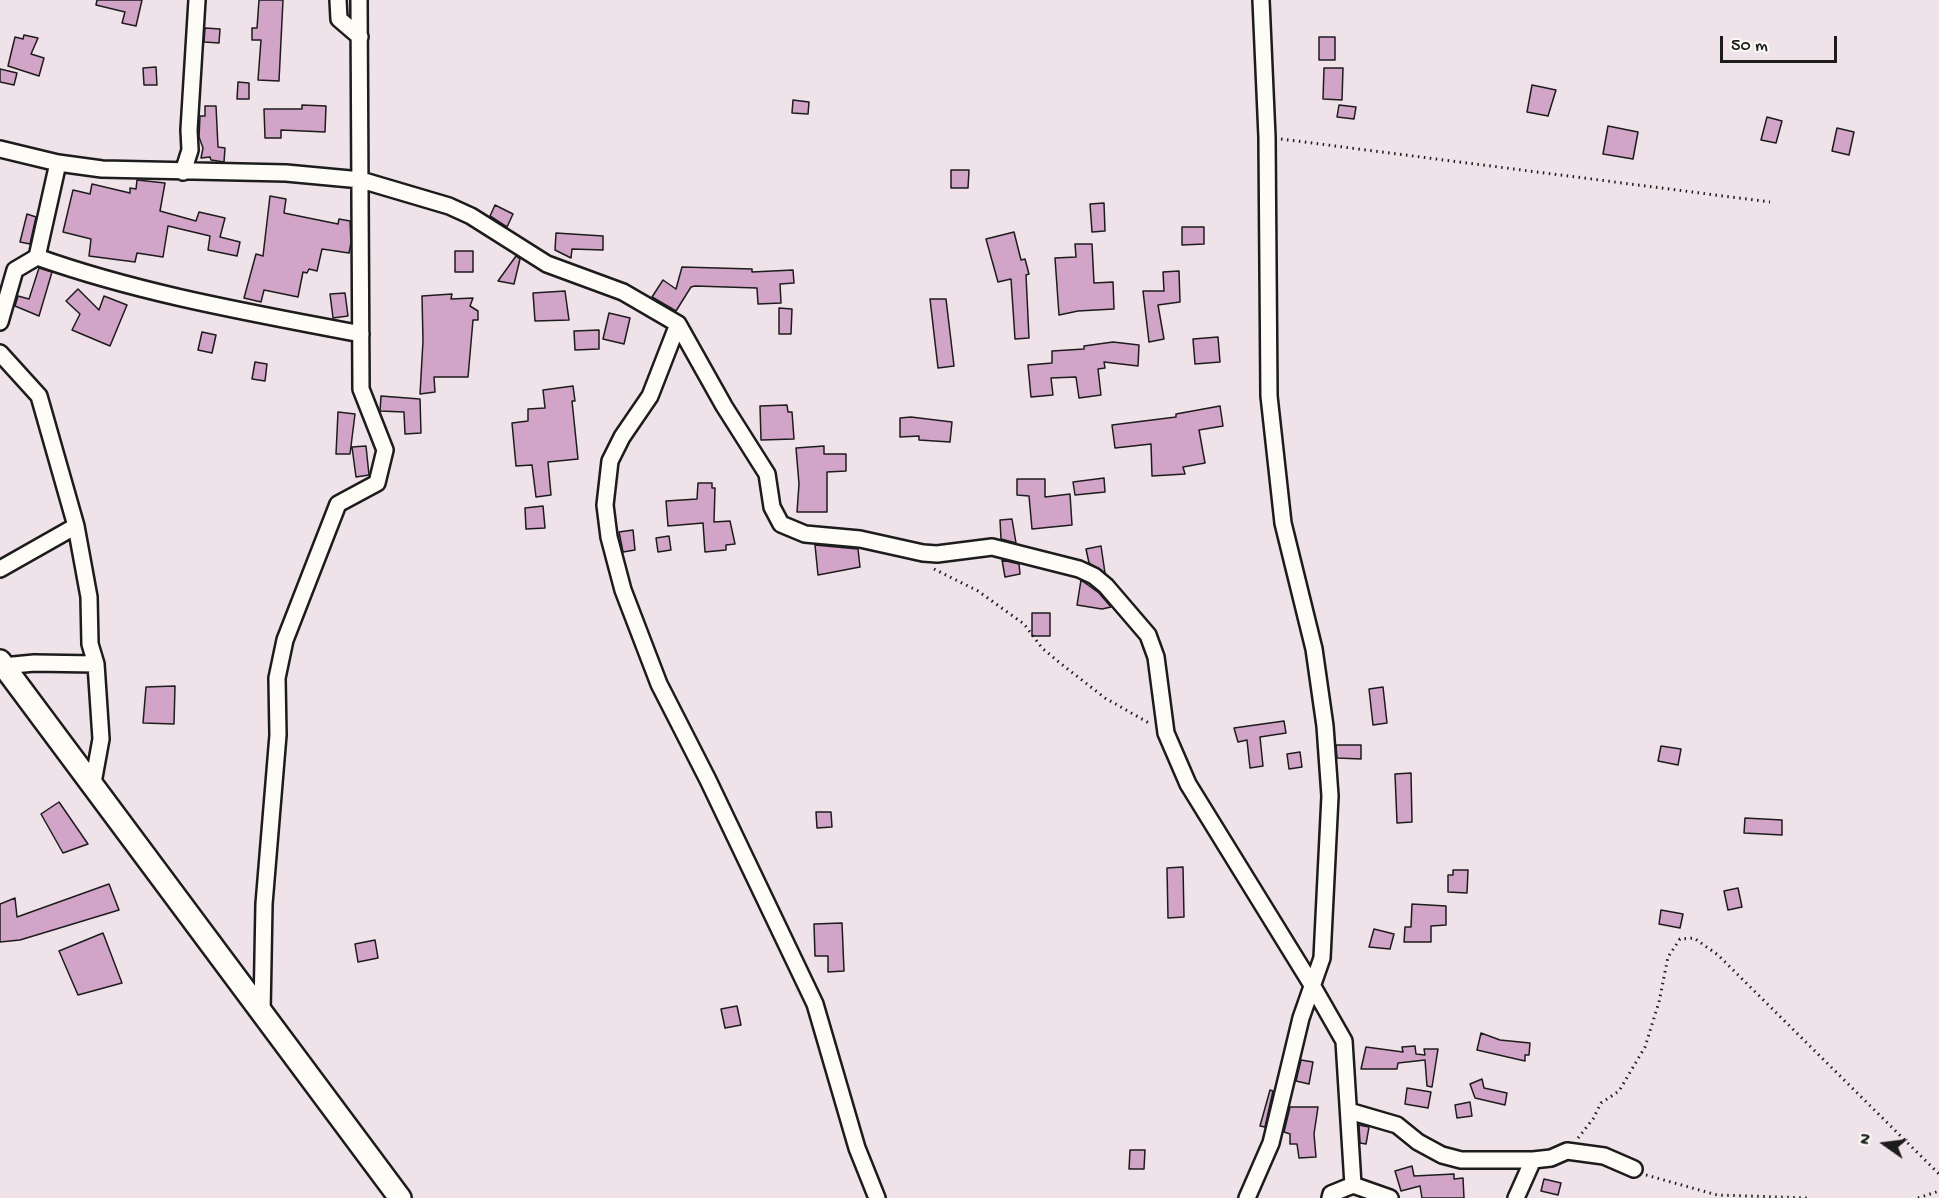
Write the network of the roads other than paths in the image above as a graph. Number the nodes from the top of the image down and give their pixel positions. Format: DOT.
graph roads {
  1 [pos="197,0"];
  2 [pos="338,0"];
  3 [pos="359,0"];
  4 [pos="1260,0"];
  5 [pos="360,37"];
  6 [pos="0,149"];
  7 [pos="58,163"];
  8 [pos="183,172"];
  9 [pos="361,180"];
  10 [pos="38,257"];
  11 [pos="0,322"];
  12 [pos="678,324"];
  13 [pos="360,334"];
  14 [pos="0,353"];
  15 [pos="76,526"];
  16 [pos="0,569"];
  17 [pos="2,664"];
  18 [pos="96,664"];
  19 [pos="93,783"];
  20 [pos="1312,985"];
  21 [pos="262,1012"];
  22 [pos="1349,1110"];
  23 [pos="1533,1160"];
  24 [pos="1634,1169"];
  25 [pos="1353,1185"];
  26 [pos="400,1198"];
  27 [pos="877,1198"];
  28 [pos="1247,1198"];
  29 [pos="1330,1198"];
  30 [pos="1390,1198"];
  31 [pos="1516,1198"];
  1 -- 8 [label="street"];
  2 -- 5 [label="street"];
  3 -- 5 [label="street"];
  4 -- 20 [label="street"];
  5 -- 9 [label="street"];
  6 -- 7 [label="street"];
  7 -- 8 [label="street"];
  7 -- 10 [label="street"];
  8 -- 9 [label="street"];
  9 -- 12 [label="street"];
  9 -- 13 [label="street"];
  10 -- 11 [label="street"];
  10 -- 13 [label="street"];
  12 -- 20 [label="street"];
  12 -- 27 [label="street"];
  13 -- 21 [label="street"];
  14 -- 15 [label="street"];
  15 -- 16 [label="street"];
  15 -- 18 [label="street"];
  17 -- 18 [label="street"];
  17 -- 19 [label="street"];
  18 -- 19 [label="street"];
  19 -- 21 [label="street"];
  20 -- 22 [label="street"];
  20 -- 28 [label="street"];
  21 -- 26 [label="street"];
  22 -- 23 [label="street"];
  22 -- 25 [label="street"];
  23 -- 24 [label="street"];
  23 -- 31 [label="street"];
  25 -- 29 [label="street"];
  25 -- 30 [label="street"];
}
